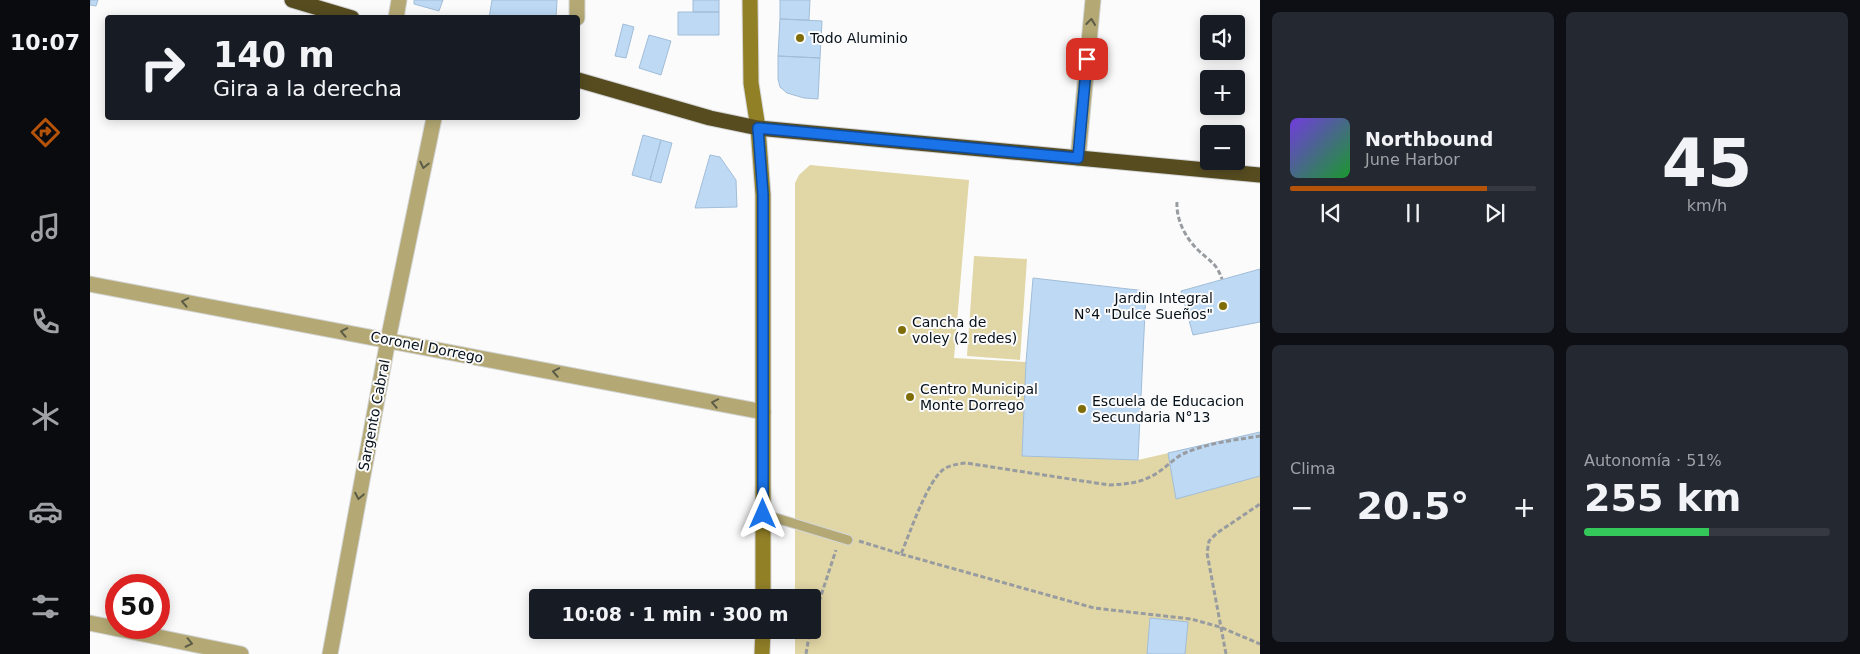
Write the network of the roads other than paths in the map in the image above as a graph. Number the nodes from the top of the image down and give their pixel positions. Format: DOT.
graph roads {
  1 [pos="292,0"];
  2 [pos="399,0"];
  3 [pos="577,0"];
  4 [pos="750,0"];
  5 [pos="1093,0"];
  6 [pos="342,15"];
  7 [pos="396,15"];
  8 [pos="577,15"];
  9 [pos="580,81"];
  10 [pos="434,120"];
  11 [pos="758,128"];
  12 [pos="1078,158"];
  13 [pos="1260,175"];
  14 [pos="90,284"];
  15 [pos="388,340"];
  16 [pos="763,412"];
  17 [pos="763,514"];
  18 [pos="848,540"];
  19 [pos="763,589"];
  20 [pos="90,623"];
  21 [pos="762,639"];
  22 [pos="240,654"];
  23 [pos="330,654"];
  24 [pos="762,654"];
  1 -- 6 [label="highway"];
  2 -- 7 [label="street"];
  3 -- 8 [label="street"];
  4 -- 11 [label="main road"];
  12 -- 5 [label="street, one-way"];
  9 -- 11 [label="highway"];
  10 -- 15 [label="street, Sargento Cabral, one-way"];
  11 -- 12 [label="highway"];
  11 -- 16 [label="main road"];
  12 -- 13 [label="highway"];
  15 -- 14 [label="street, Coronel Dorrego, one-way"];
  16 -- 15 [label="street, Coronel Dorrego, one-way"];
  15 -- 23 [label="street, Sargento Cabral, one-way"];
  16 -- 17 [label="main road"];
  17 -- 18 [label="lane"];
  17 -- 19 [label="main road"];
  20 -- 22 [label="street, one-way"];
  21 -- 24 [label="main road"];
}
